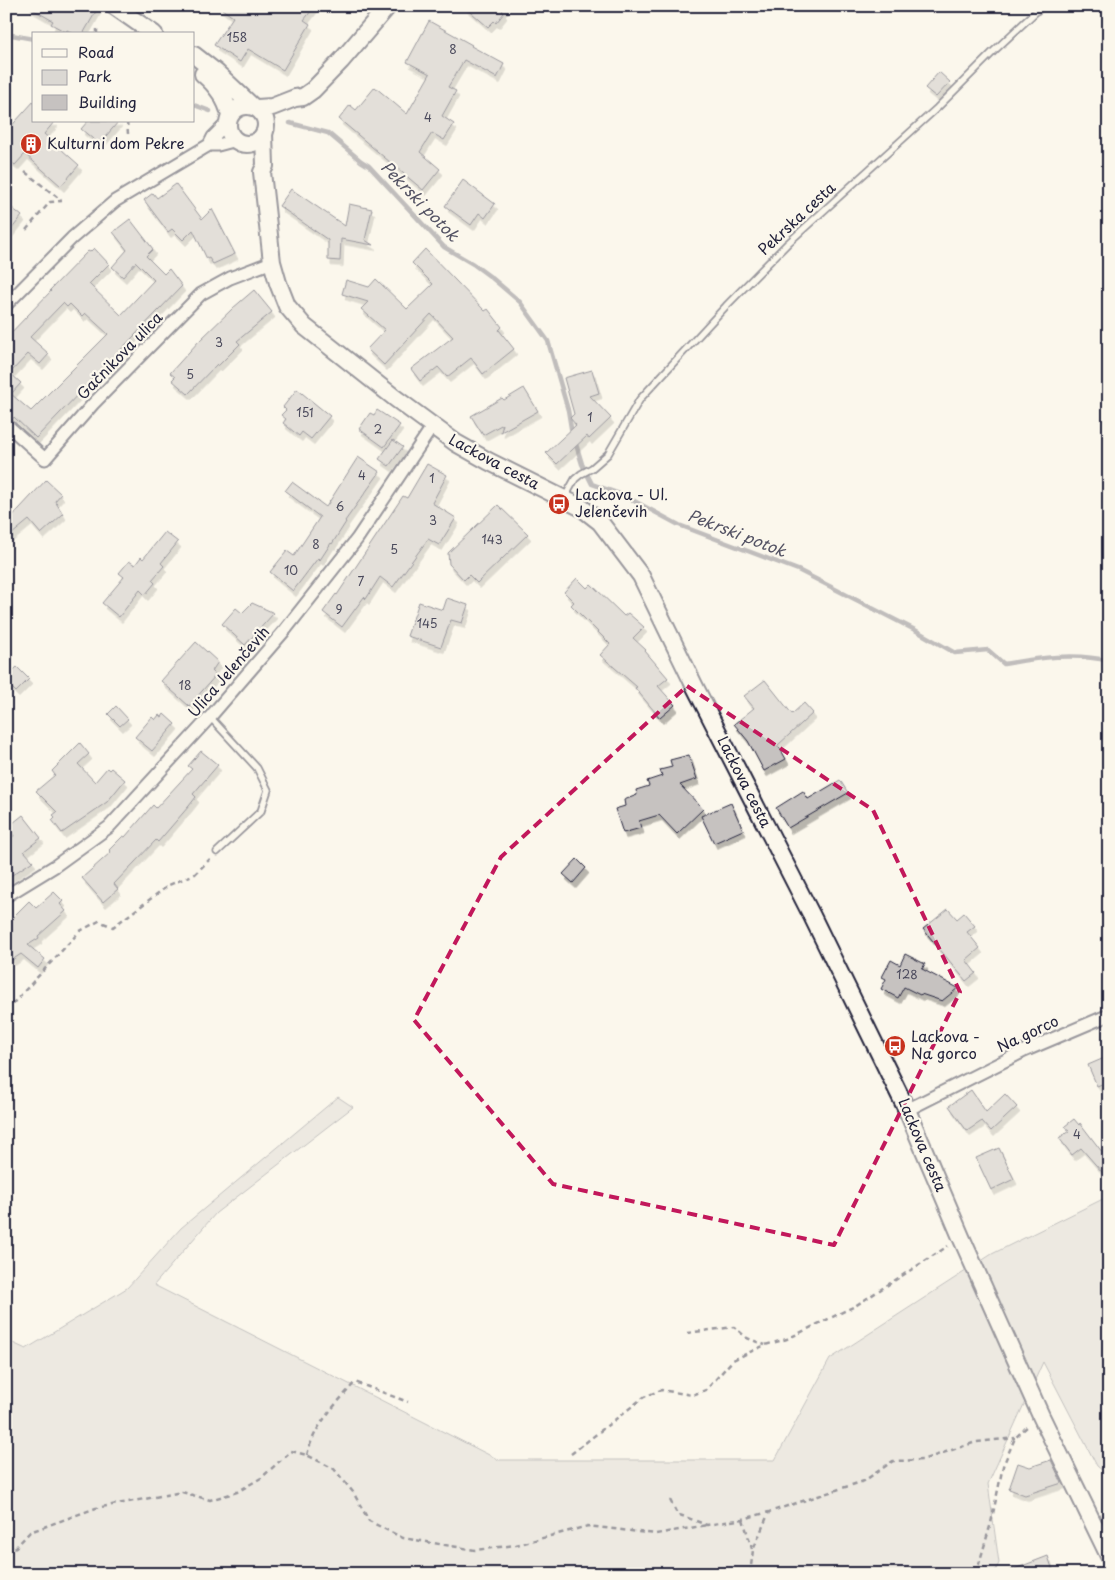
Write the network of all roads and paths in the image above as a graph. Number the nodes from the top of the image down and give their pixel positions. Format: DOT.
graph roads {
  1 [pos="114,6"];
  2 [pos="388,6"];
  3 [pos="1042,6"];
  4 [pos="97,29"];
  5 [pos="98,32"];
  6 [pos="151,32"];
  7 [pos="195,56"];
  8 [pos="195,67"];
  9 [pos="303,97"];
  10 [pos="255,107"];
  11 [pos="229,119"];
  12 [pos="127,122"];
  13 [pos="264,130"];
  14 [pos="128,134"];
  15 [pos="241,142"];
  16 [pos="209,145"];
  17 [pos="25,172"];
  18 [pos="262,172"];
  19 [pos="26,230"];
  20 [pos="272,262"];
  21 [pos="6,304"];
  22 [pos="6,424"];
  23 [pos="432,426"];
  24 [pos="564,498"];
  25 [pos="210,717"];
  26 [pos="216,852"];
  27 [pos="6,896"];
  28 [pos="6,1011"];
  29 [pos="1109,1014"];
  30 [pos="907,1110"];
  31 [pos="961,1237"];
  32 [pos="687,1333"];
  33 [pos="766,1345"];
  34 [pos="408,1402"];
  35 [pos="1041,1416"];
  36 [pos="1014,1438"];
  37 [pos="571,1454"];
  38 [pos="307,1455"];
  39 [pos="670,1500"];
  40 [pos="769,1512"];
  41 [pos="743,1519"];
  42 [pos="707,1525"];
  43 [pos="752,1550"];
  44 [pos="6,1552"];
  45 [pos="1109,1556"];
  46 [pos="750,1574"];
  47 [pos="976,1574"];
  1 -- 6 [label="street"];
  2 -- 9 [label="street"];
  3 -- 24 [label="lane, Pekrska cesta"];
  4 -- 5 [label="path"];
  7 -- 10 [label="street"];
  8 -- 11 [label="street"];
  9 -- 10 [label="street"];
  9 -- 13 [label="street"];
  10 -- 11 [label="street"];
  10 -- 13 [label="street"];
  11 -- 15 [label="street"];
  11 -- 16 [label="street"];
  12 -- 14 [label="path"];
  13 -- 15 [label="street"];
  13 -- 18 [label="street, Lackova cesta"];
  15 -- 16 [label="street"];
  15 -- 18 [label="street"];
  16 -- 21 [label="street"];
  17 -- 19 [label="path"];
  18 -- 20 [label="street, Lackova cesta"];
  20 -- 22 [label="street, Gačnikova ulica"];
  20 -- 23 [label="street, Lackova cesta"];
  23 -- 24 [label="street, Lackova cesta"];
  23 -- 25 [label="street, Ulica Jelenčevih"];
  24 -- 30 [label="street, Lackova cesta"];
  25 -- 26 [label="lane"];
  25 -- 27 [label="street, Ulica Jelenčevih"];
  26 -- 28 [label="path"];
  29 -- 30 [label="street, Na gorco"];
  30 -- 31 [label="street, Lackova cesta"];
  31 -- 33 [label="path"];
  31 -- 35 [label="street, Lackova cesta"];
  32 -- 33 [label="path"];
  33 -- 37 [label="path"];
  34 -- 38 [label="path"];
  35 -- 36 [label="path"];
  35 -- 45 [label="street, Lackova cesta"];
  36 -- 40 [label="path"];
  36 -- 47 [label="path"];
  38 -- 42 [label="path"];
  38 -- 44 [label="path"];
  39 -- 42 [label="path"];
  40 -- 41 [label="path"];
  40 -- 43 [label="path"];
  41 -- 42 [label="path"];
  41 -- 43 [label="path"];
  43 -- 46 [label="path"];
}
